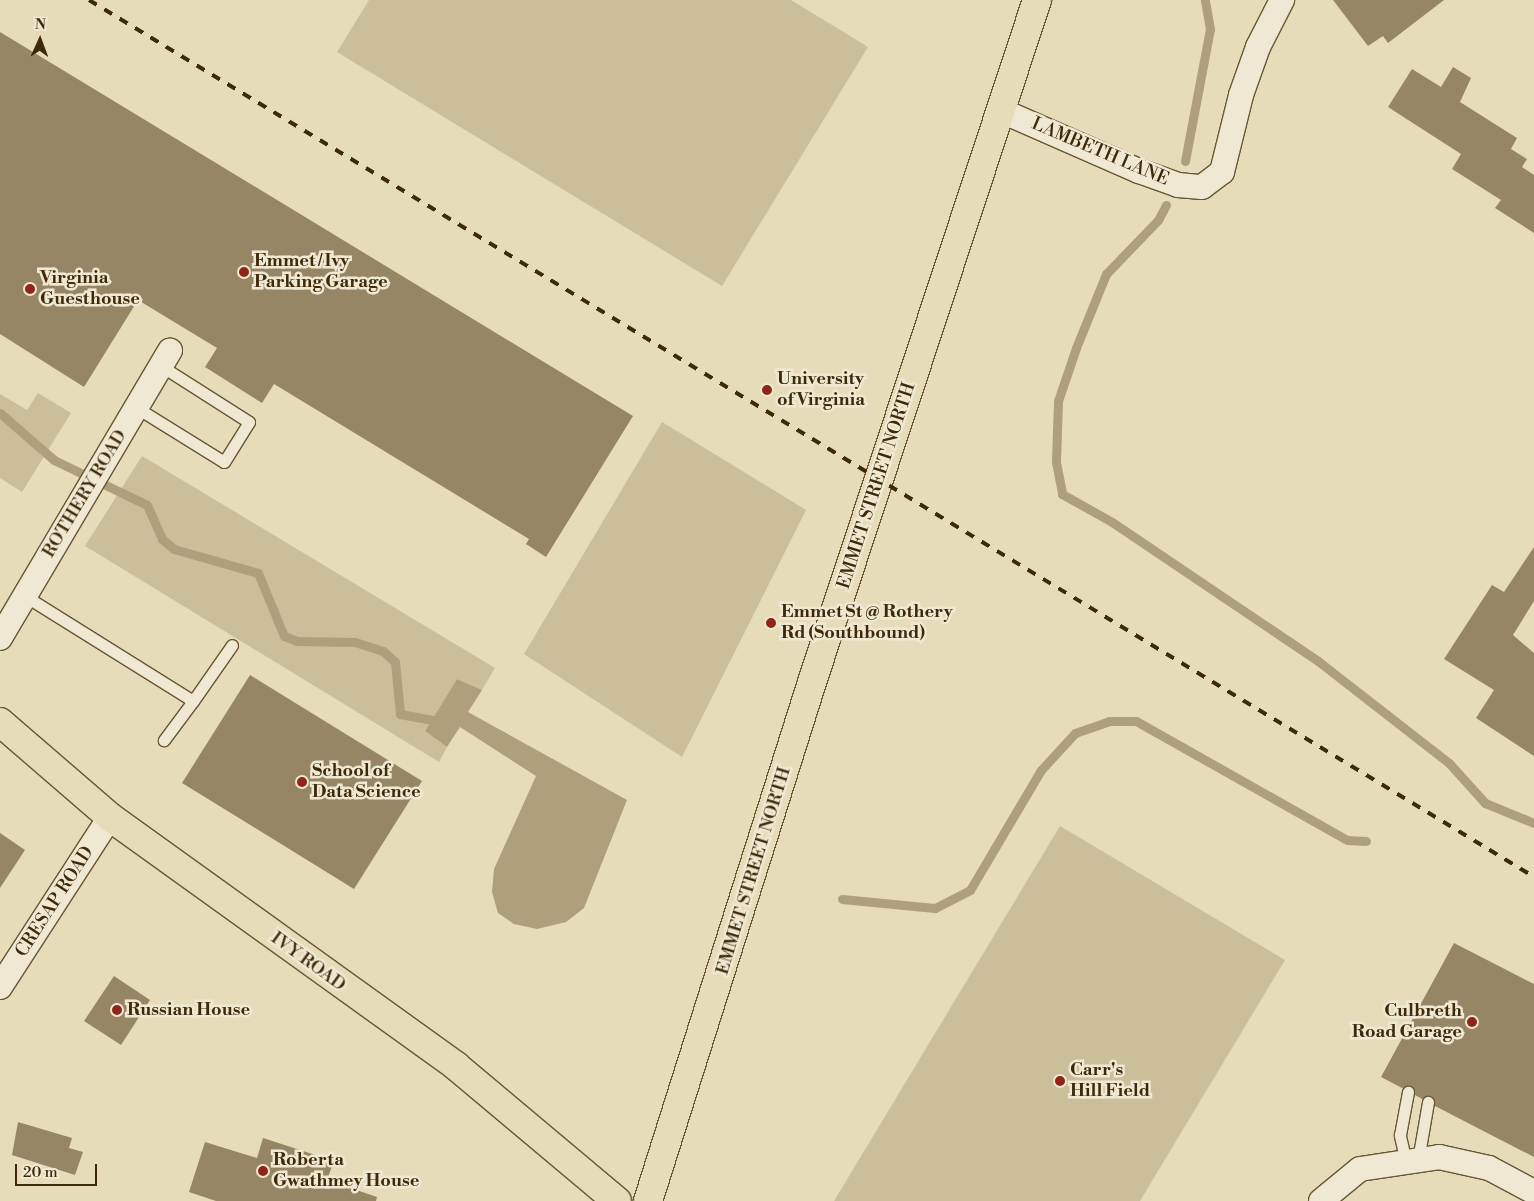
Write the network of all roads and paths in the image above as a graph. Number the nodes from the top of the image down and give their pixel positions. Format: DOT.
graph roads {
  1 [pos="1037,0"];
  2 [pos="1282,0"];
  3 [pos="1002,111"];
  4 [pos="166,359"];
  5 [pos="137,408"];
  6 [pos="25,596"];
  7 [pos="0,638"];
  8 [pos="232,645"];
  9 [pos="192,701"];
  10 [pos="0,722"];
  11 [pos="164,740"];
  12 [pos="110,817"];
  13 [pos="0,987"];
  14 [pos="1408,1092"];
  15 [pos="1428,1102"];
  16 [pos="1412,1161"];
  17 [pos="1534,1192"];
  18 [pos="616,1201"];
  19 [pos="648,1201"];
  20 [pos="1321,1201"];
  1 -- 3 [label="main road, EMMET STREET NORTH"];
  2 -- 3 [label="street, LAMBETH LANE"];
  3 -- 19 [label="main road, EMMET STREET NORTH"];
  4 -- 5 [label="street, ROTHERY ROAD"];
  4 -- 5 [label="lane"];
  5 -- 6 [label="street, ROTHERY ROAD"];
  6 -- 7 [label="street, ROTHERY ROAD"];
  6 -- 9 [label="lane"];
  8 -- 9 [label="lane"];
  9 -- 11 [label="lane"];
  10 -- 12 [label="main road, IVY ROAD"];
  12 -- 13 [label="street, CRESAP ROAD"];
  12 -- 18 [label="main road, IVY ROAD"];
  14 -- 16 [label="lane"];
  15 -- 16 [label="lane"];
  16 -- 17 [label="street"];
  16 -- 20 [label="street"];
}
